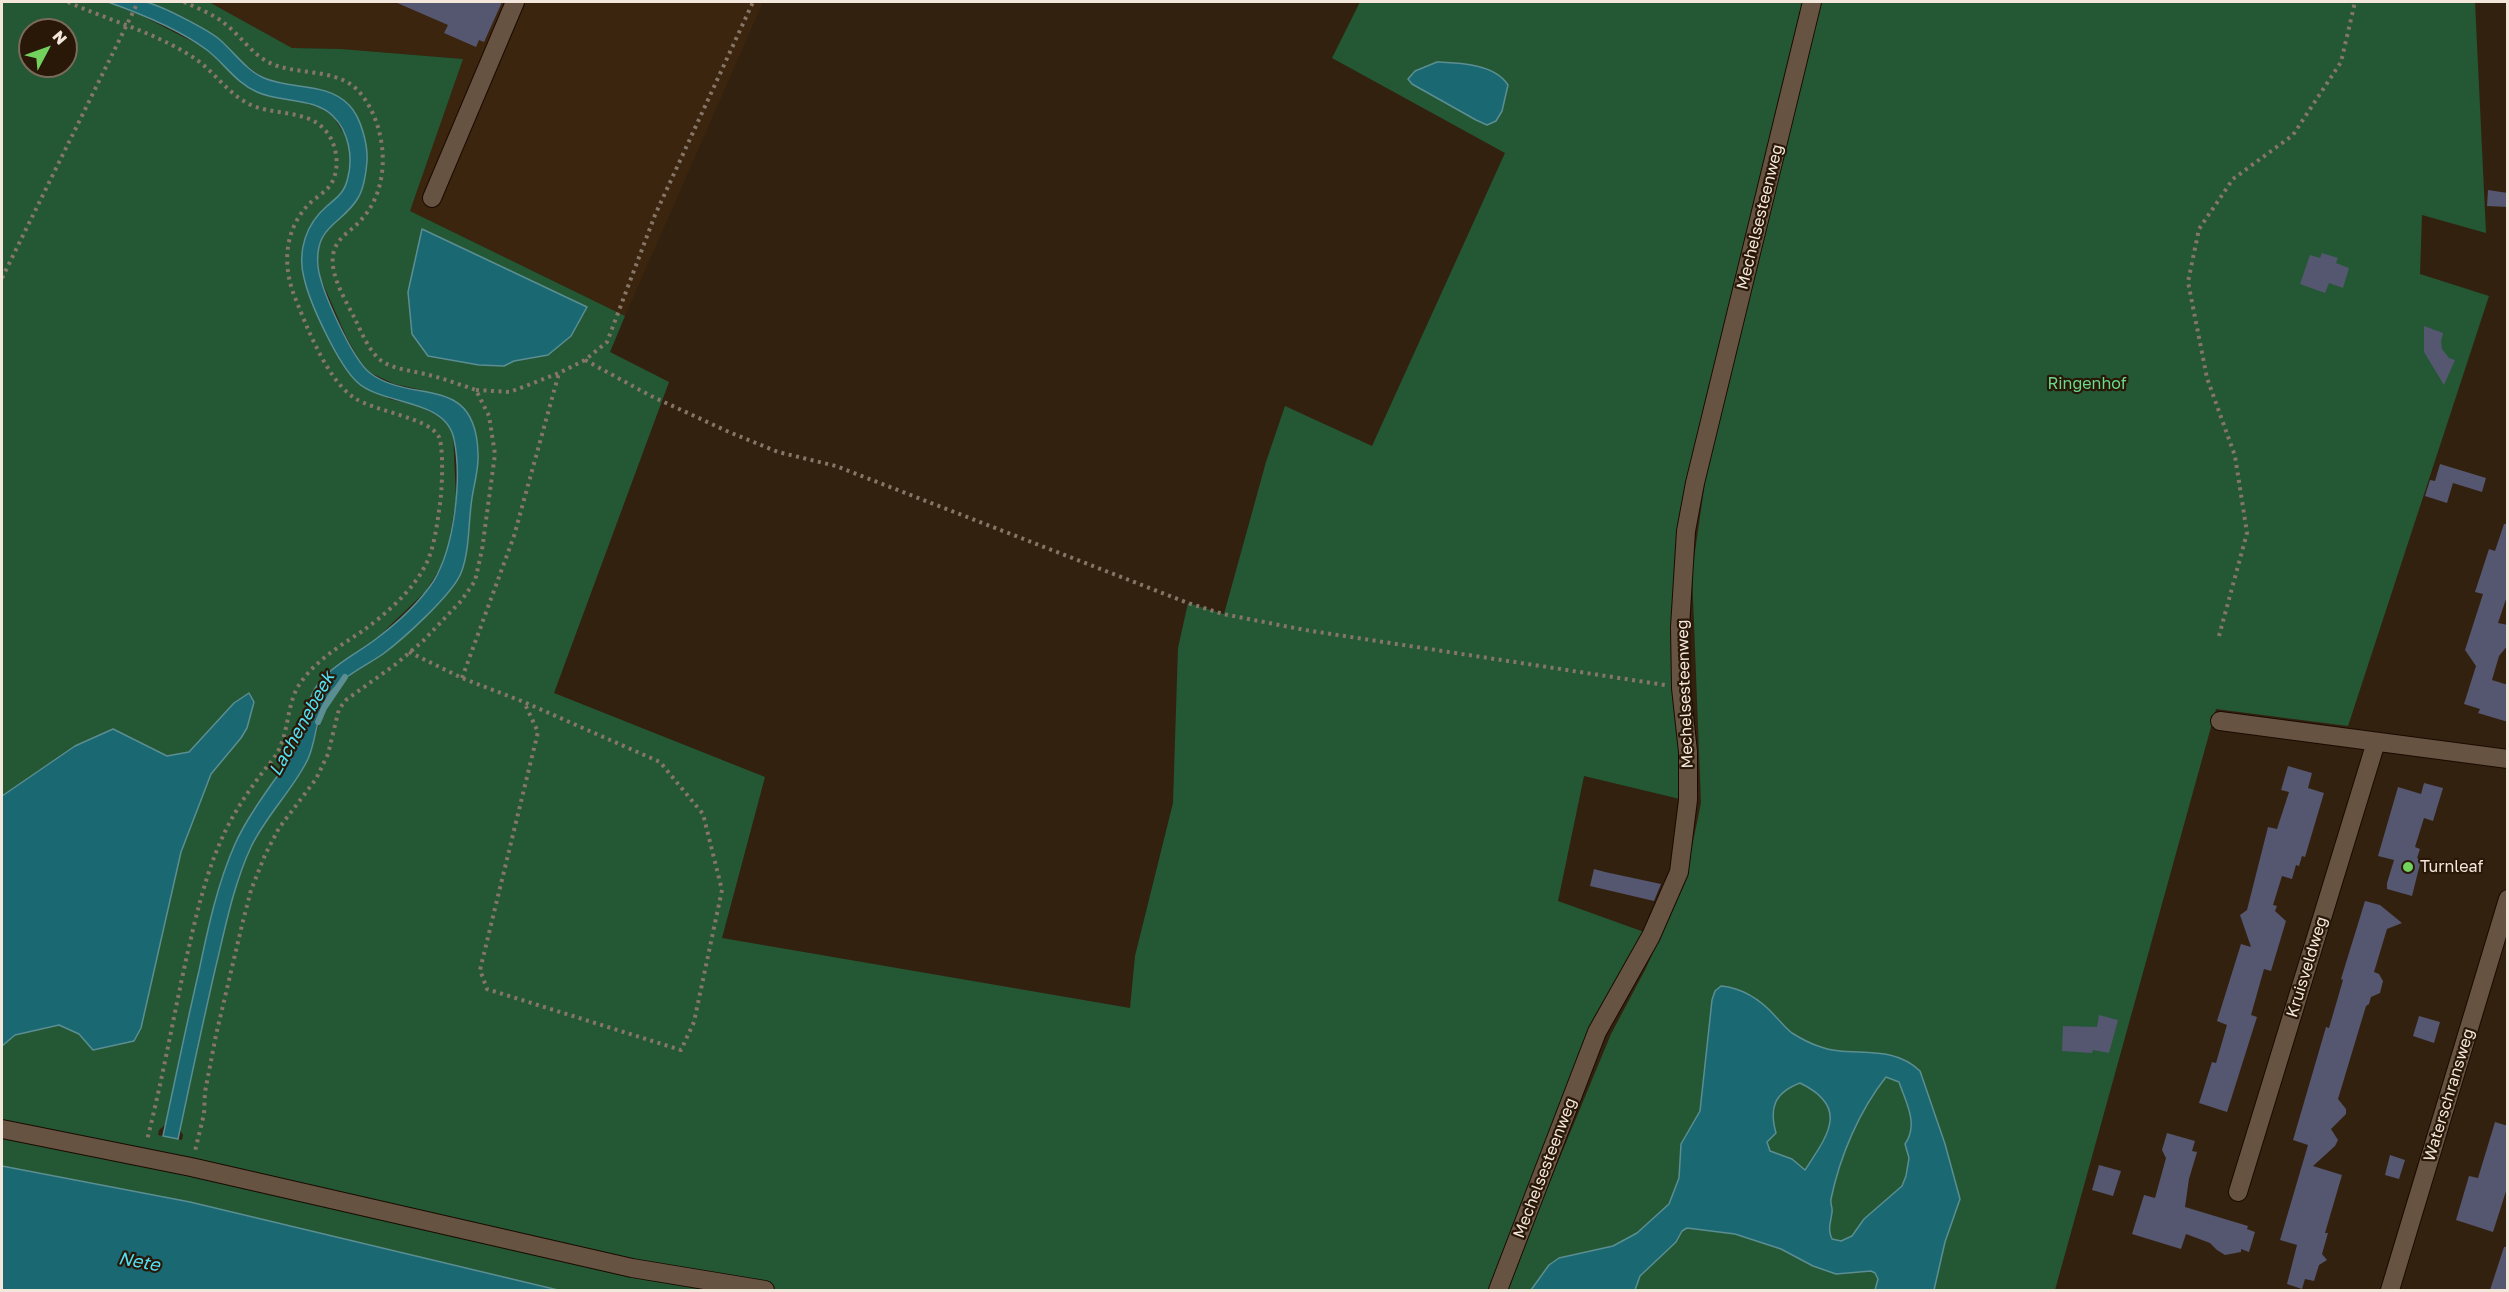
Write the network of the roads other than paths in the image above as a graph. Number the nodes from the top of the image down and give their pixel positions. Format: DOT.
graph roads {
  1 [pos="515,2"];
  2 [pos="1812,2"];
  3 [pos="432,198"];
  4 [pos="2220,722"];
  5 [pos="2376,742"];
  6 [pos="2508,759"];
  7 [pos="2508,899"];
  8 [pos="2,1129"];
  9 [pos="2238,1192"];
  10 [pos="765,1290"];
  11 [pos="1498,1290"];
  12 [pos="2390,1290"];
  1 -- 3 [label="street"];
  2 -- 11 [label="street, Mechelsesteenweg"];
  4 -- 5 [label="street"];
  5 -- 6 [label="street"];
  5 -- 9 [label="street, Kruisveldweg"];
  7 -- 12 [label="street, Waterschransweg"];
  8 -- 10 [label="street"];
}
